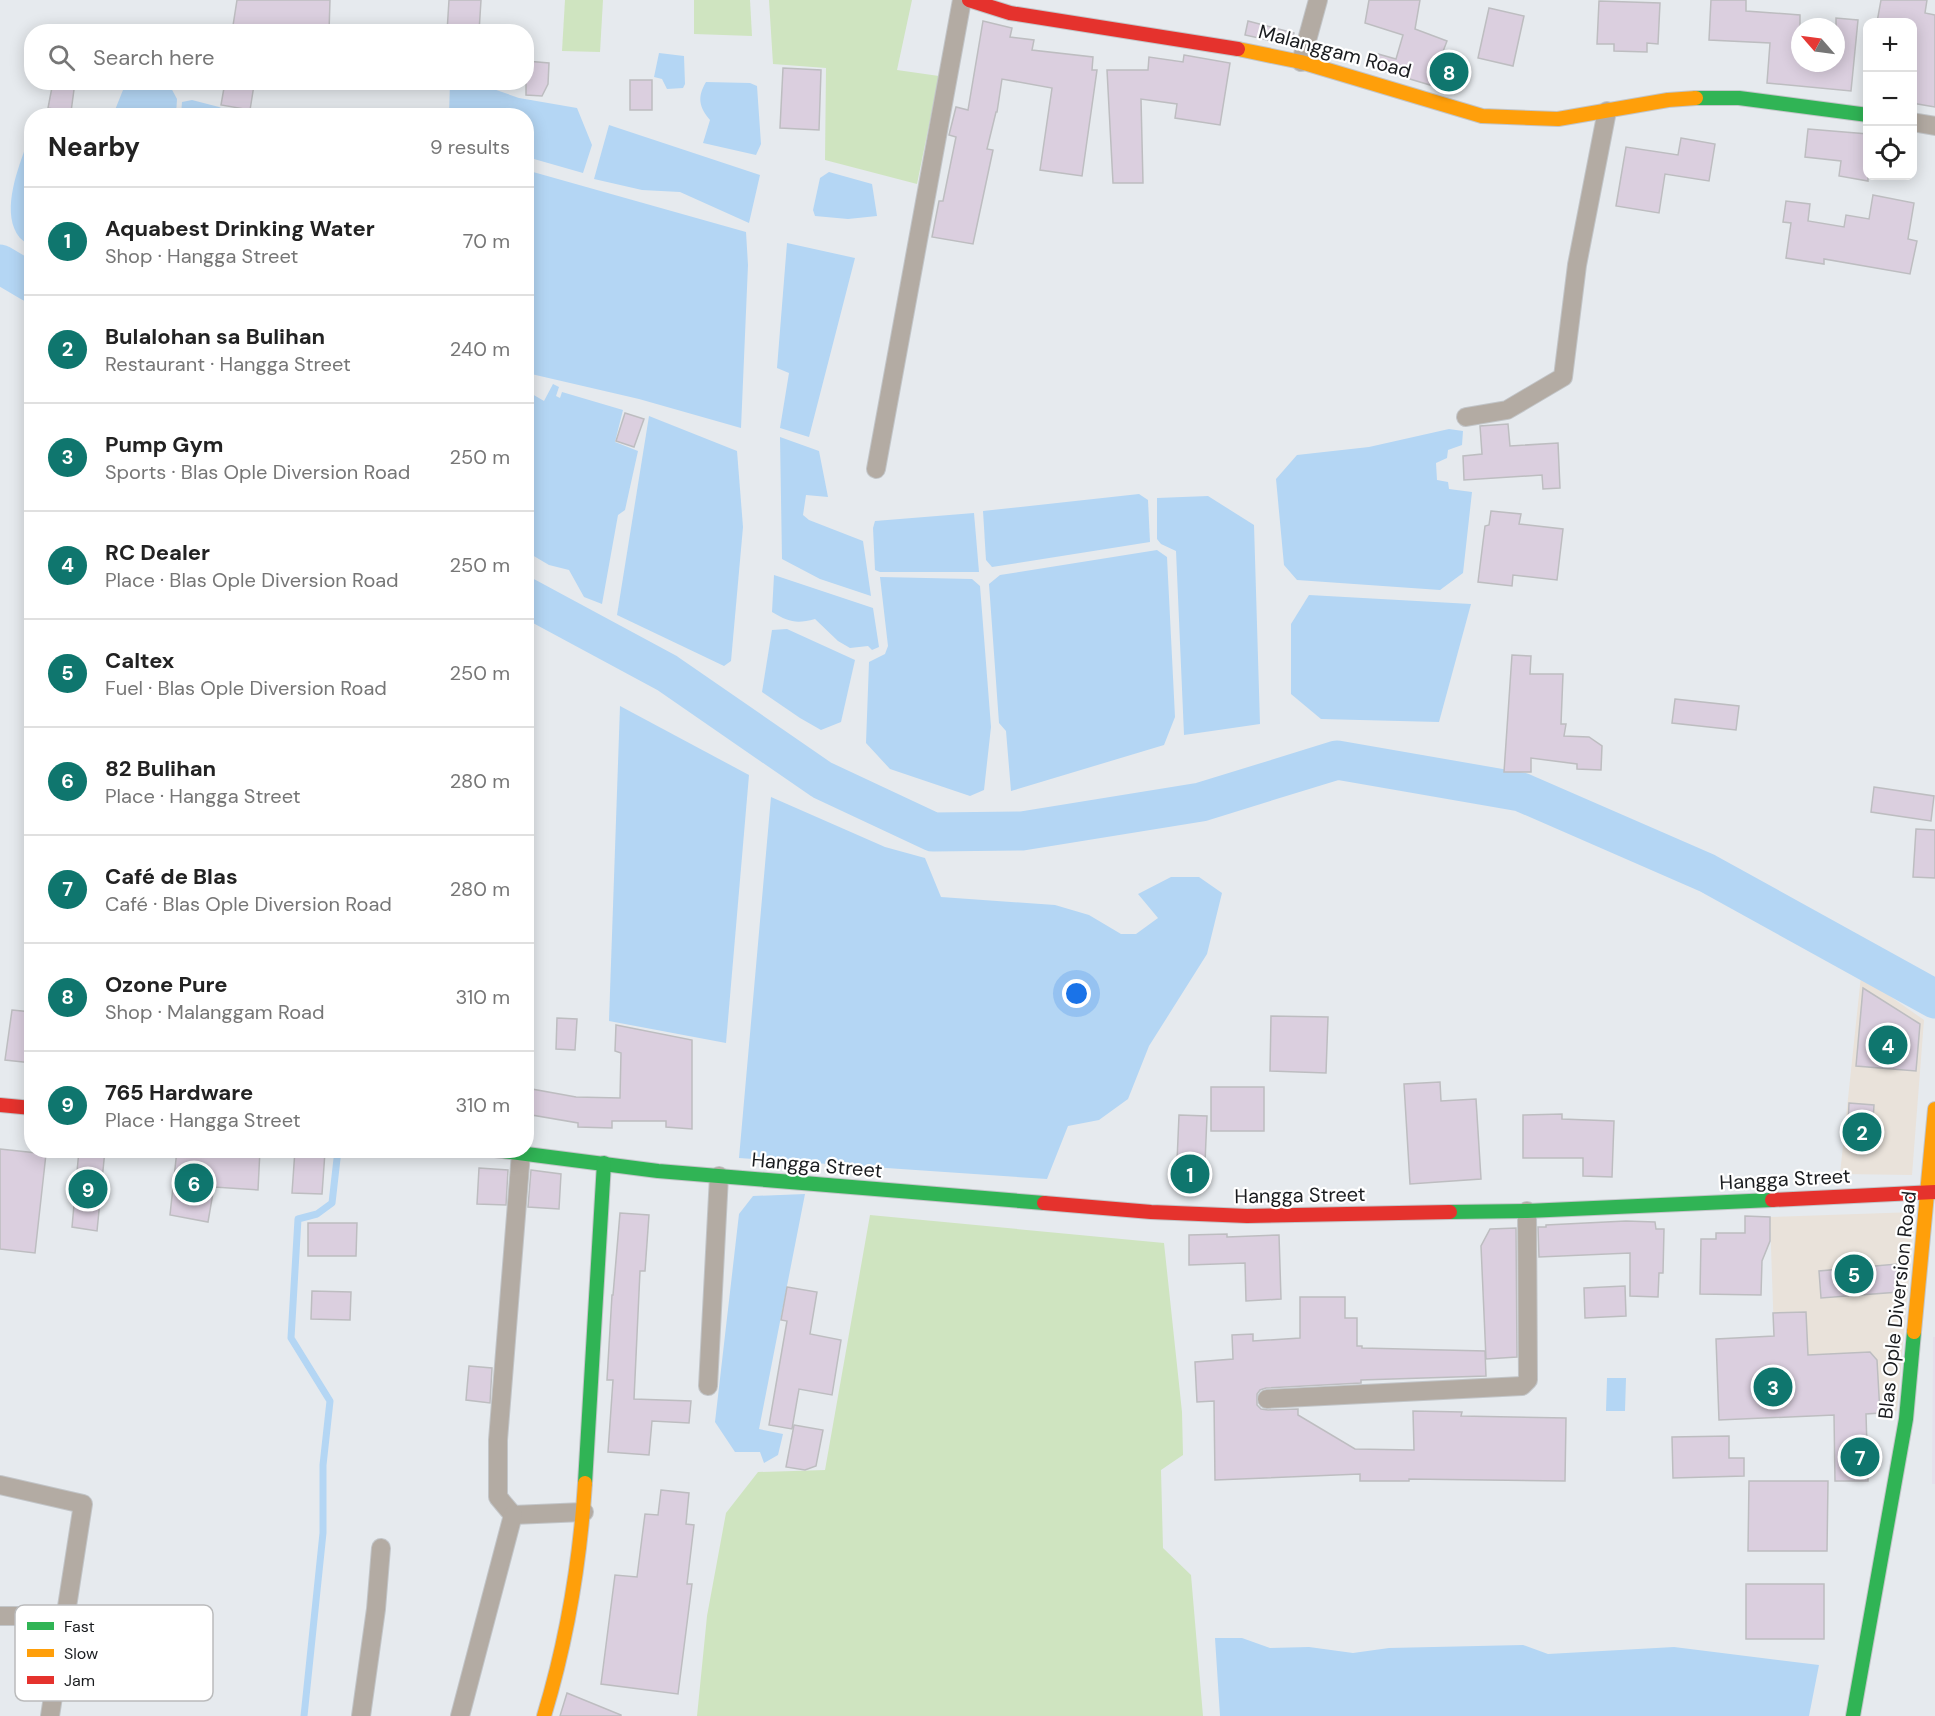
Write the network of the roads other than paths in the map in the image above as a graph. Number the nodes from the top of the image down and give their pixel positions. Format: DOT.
graph roads {
  1 [pos="962,0"];
  2 [pos="969,0"];
  3 [pos="1318,0"];
  4 [pos="1301,62"];
  5 [pos="1607,111"];
  6 [pos="1863,114"];
  7 [pos="1917,124"];
  8 [pos="1935,126"];
  9 [pos="1466,417"];
  10 [pos="876,469"];
  11 [pos="0,1105"];
  12 [pos="24,1107"];
  13 [pos="1935,1109"];
  14 [pos="534,1155"];
  15 [pos="521,1158"];
  16 [pos="604,1163"];
  17 [pos="718,1176"];
  18 [pos="1931,1192"];
  19 [pos="1527,1211"];
  20 [pos="708,1386"];
  21 [pos="1267,1399"];
  22 [pos="0,1485"];
  23 [pos="584,1512"];
  24 [pos="513,1515"];
  25 [pos="381,1548"];
  26 [pos="67,1605"];
  27 [pos="52,1701"];
  28 [pos="50,1716"];
  29 [pos="361,1716"];
  30 [pos="460,1716"];
  31 [pos="544,1716"];
  32 [pos="1853,1716"];
  1 -- 10 [label="street"];
  2 -- 4 [label="street, Malanggam Road"];
  3 -- 4 [label="street"];
  4 -- 5 [label="street, Malanggam Road"];
  5 -- 6 [label="street, Malanggam Road"];
  5 -- 9 [label="street"];
  7 -- 8 [label="street"];
  11 -- 12 [label="street"];
  13 -- 18 [label="street, Blas Ople Diversion Road"];
  14 -- 16 [label="street, Hangga Street"];
  15 -- 24 [label="street"];
  16 -- 17 [label="street, Hangga Street"];
  16 -- 23 [label="street"];
  17 -- 19 [label="street, Hangga Street"];
  17 -- 20 [label="street"];
  18 -- 19 [label="street, Hangga Street"];
  18 -- 32 [label="street, Blas Ople Diversion Road"];
  19 -- 21 [label="street"];
  22 -- 26 [label="street"];
  23 -- 24 [label="street"];
  23 -- 31 [label="street"];
  24 -- 30 [label="street"];
  25 -- 29 [label="street"];
  27 -- 28 [label="street"];
}
